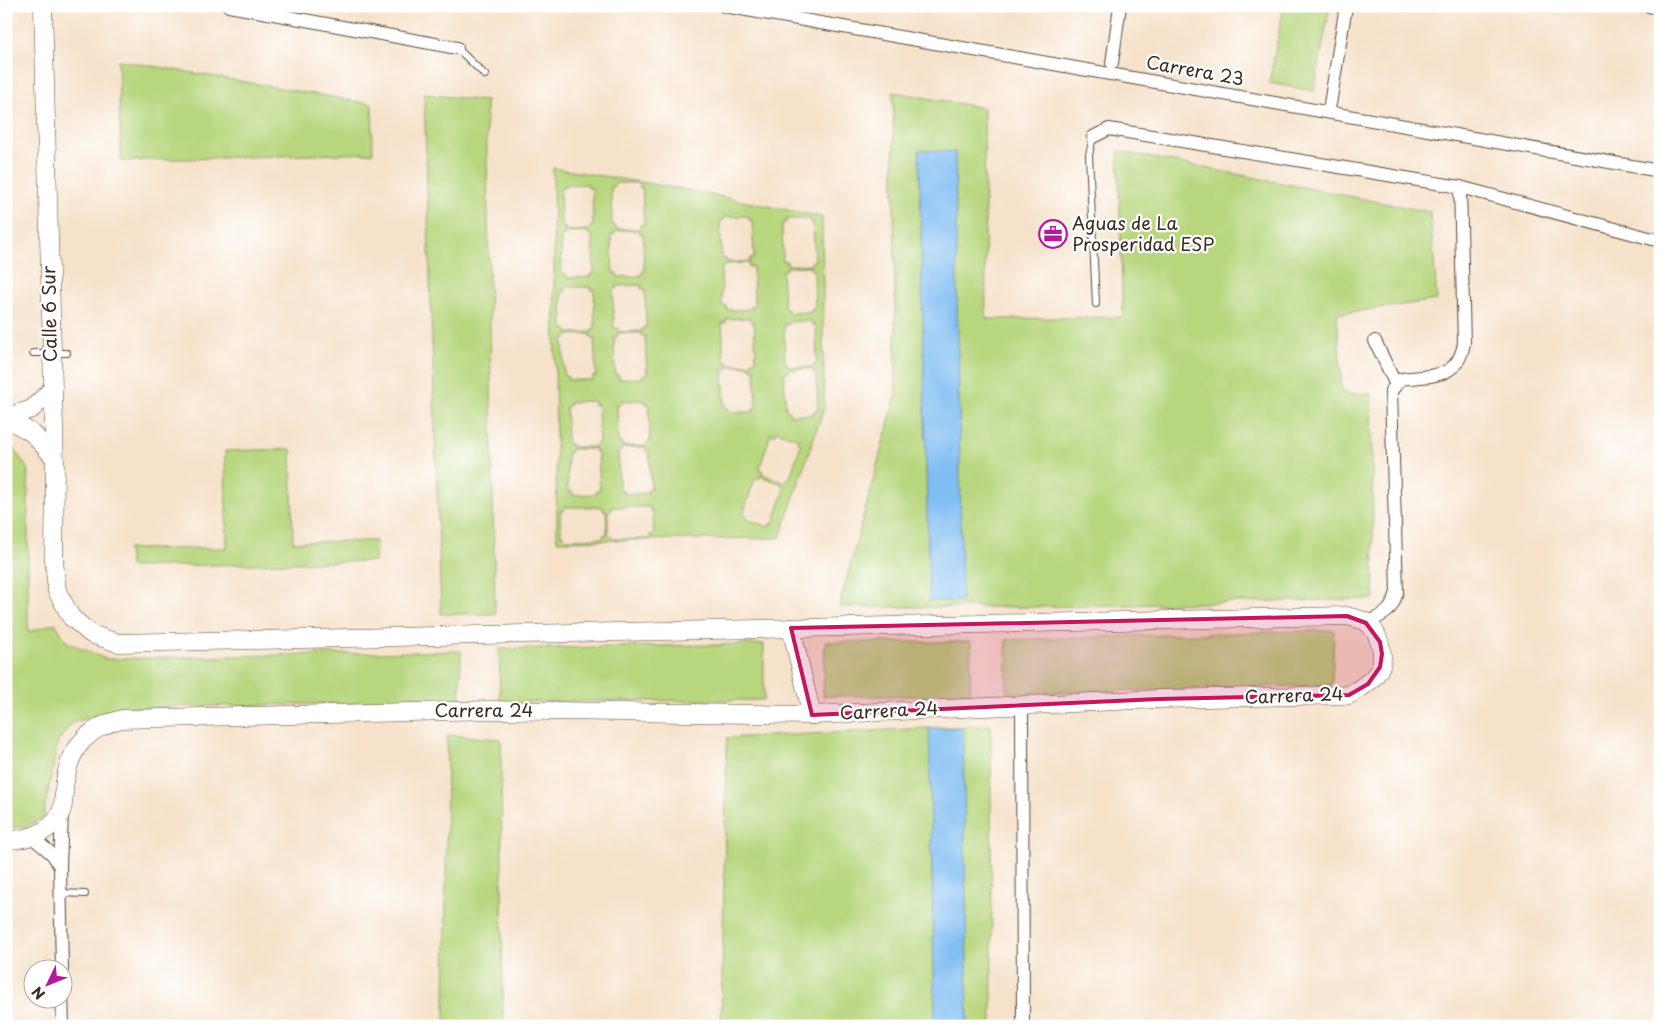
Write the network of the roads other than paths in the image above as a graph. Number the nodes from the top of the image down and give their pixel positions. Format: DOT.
graph roads {
  1 [pos="43,6"];
  2 [pos="229,6"];
  3 [pos="724,6"];
  4 [pos="1120,6"];
  5 [pos="1346,6"];
  6 [pos="1649,6"];
  7 [pos="1660,8"];
  8 [pos="458,48"];
  9 [pos="1112,63"];
  10 [pos="485,75"];
  11 [pos="1330,104"];
  12 [pos="1093,137"];
  13 [pos="1660,171"];
  14 [pos="1460,187"];
  15 [pos="1660,241"];
  16 [pos="1096,304"];
  17 [pos="1375,341"];
  18 [pos="33,353"];
  19 [pos="59,353"];
  20 [pos="1395,383"];
  21 [pos="52,389"];
  22 [pos="6,418"];
  23 [pos="53,456"];
  24 [pos="1366,623"];
  25 [pos="791,628"];
  26 [pos="1022,705"];
  27 [pos="812,715"];
  28 [pos="62,811"];
  29 [pos="32,837"];
  30 [pos="6,840"];
  31 [pos="60,867"];
  32 [pos="61,893"];
  33 [pos="85,894"];
  34 [pos="62,960"];
  35 [pos="63,1010"];
  36 [pos="63,1026"];
  37 [pos="1023,1026"];
  1 -- 19 [label="street, Calle 6 Sur"];
  2 -- 8 [label="street"];
  3 -- 13 [label="street, Carrera 23"];
  4 -- 9 [label="street"];
  5 -- 11 [label="street"];
  6 -- 7 [label="street"];
  8 -- 10 [label="lane"];
  12 -- 14 [label="street"];
  12 -- 16 [label="lane"];
  14 -- 15 [label="street"];
  14 -- 20 [label="street"];
  17 -- 20 [label="street"];
  18 -- 19 [label="lane"];
  19 -- 21 [label="street, Calle 6 Sur"];
  20 -- 24 [label="street"];
  21 -- 22 [label="street"];
  21 -- 23 [label="street, Calle 6 Sur"];
  22 -- 23 [label="street"];
  23 -- 25 [label="street, Calle 6 Sur"];
  24 -- 25 [label="street"];
  24 -- 26 [label="street, Carrera 24"];
  25 -- 27 [label="street"];
  26 -- 27 [label="street, Carrera 24"];
  26 -- 37 [label="street"];
  27 -- 28 [label="street, Carrera 24"];
  28 -- 29 [label="street"];
  28 -- 31 [label="street"];
  29 -- 30 [label="street"];
  29 -- 31 [label="street"];
  31 -- 32 [label="street"];
  32 -- 33 [label="lane"];
  32 -- 34 [label="street"];
  35 -- 36 [label="street"];
}
